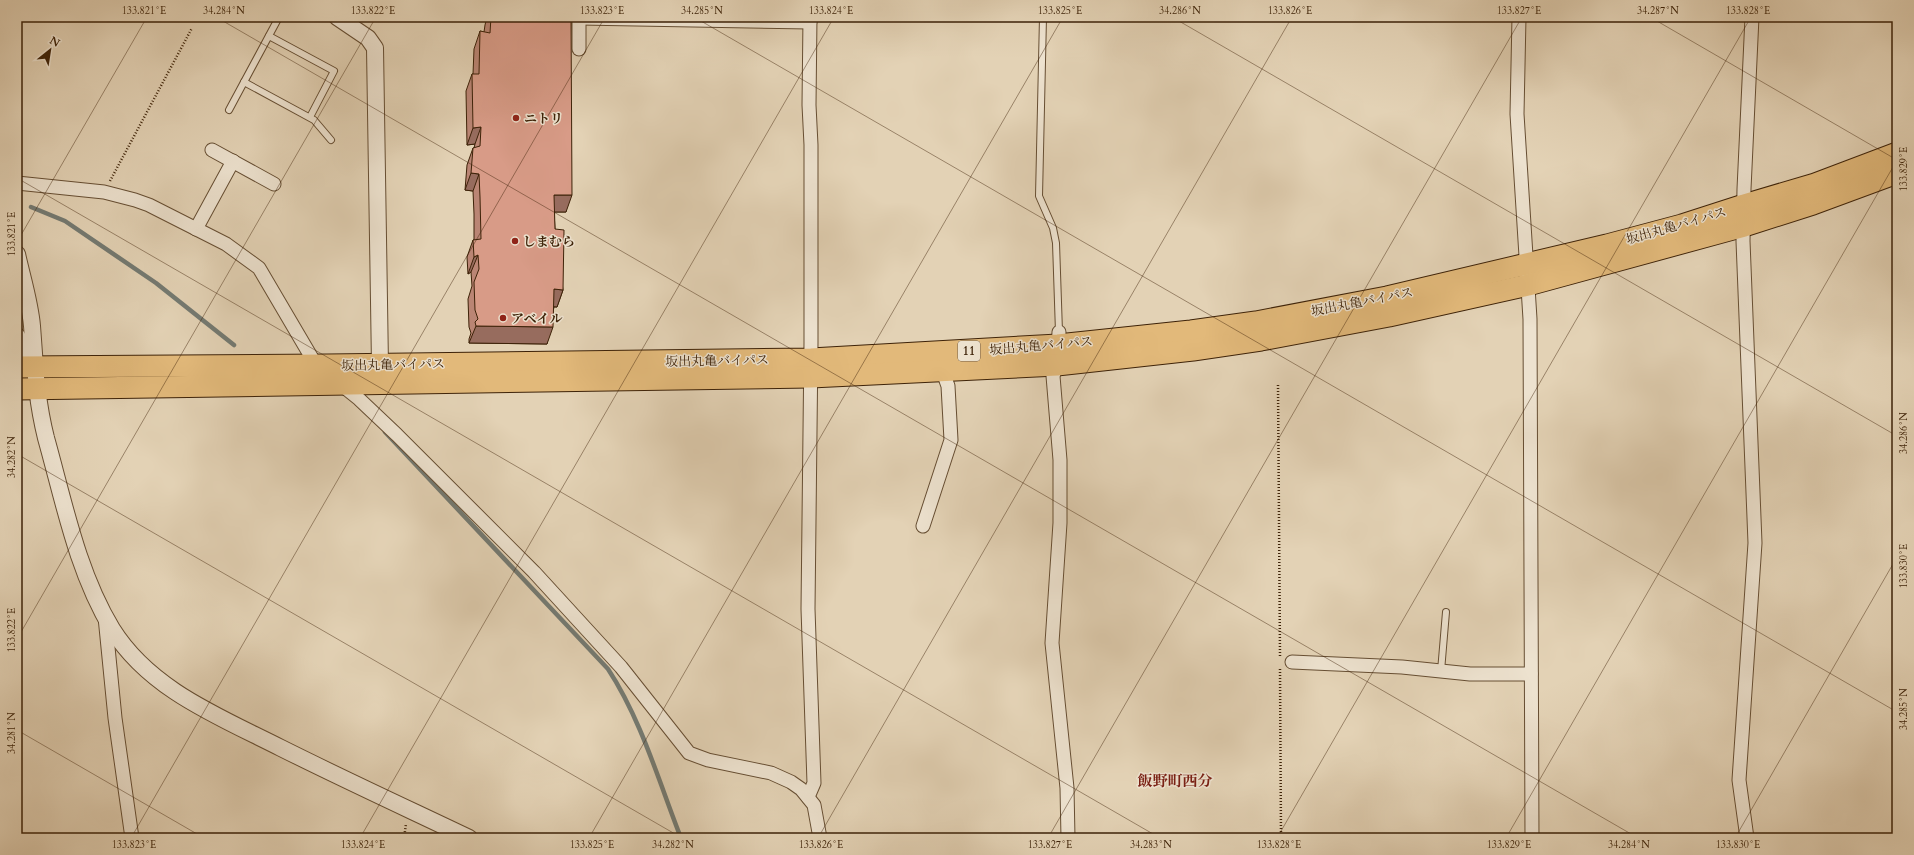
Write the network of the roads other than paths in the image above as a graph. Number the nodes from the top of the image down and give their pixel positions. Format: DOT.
graph roads {
  1 [pos="279,17"];
  2 [pos="337,17"];
  3 [pos="579,17"];
  4 [pos="1043,17"];
  5 [pos="1519,17"];
  6 [pos="1752,17"];
  7 [pos="674,18"];
  8 [pos="810,19"];
  9 [pos="269,36"];
  10 [pos="579,49"];
  11 [pos="244,82"];
  12 [pos="229,110"];
  13 [pos="310,117"];
  14 [pos="330,140"];
  15 [pos="212,150"];
  16 [pos="1897,153"];
  17 [pos="233,161"];
  18 [pos="1897,173"];
  19 [pos="17,183"];
  20 [pos="274,184"];
  21 [pos="1744,205"];
  22 [pos="1744,226"];
  23 [pos="196,229"];
  24 [pos="17,254"];
  25 [pos="1527,275"];
  26 [pos="17,336"];
  27 [pos="1058,348"];
  28 [pos="316,365"];
  29 [pos="380,365"];
  30 [pos="25,367"];
  31 [pos="811,368"];
  32 [pos="943,372"];
  33 [pos="341,384"];
  34 [pos="27,389"];
  35 [pos="923,526"];
  36 [pos="1446,612"];
  37 [pos="104,614"];
  38 [pos="1292,662"];
  39 [pos="1441,671"];
  40 [pos="1531,674"];
  41 [pos="808,797"];
  42 [pos="132,838"];
  43 [pos="469,838"];
  44 [pos="820,838"];
  45 [pos="1068,838"];
  46 [pos="1532,838"];
  47 [pos="1747,838"];
  1 -- 9 [label="lane"];
  2 -- 29 [label="street"];
  3 -- 7 [label="street"];
  3 -- 10 [label="street"];
  4 -- 27 [label="lane"];
  5 -- 25 [label="street"];
  6 -- 21 [label="street"];
  7 -- 8 [label="street"];
  8 -- 31 [label="street"];
  9 -- 11 [label="lane"];
  9 -- 13 [label="lane"];
  11 -- 12 [label="lane"];
  11 -- 13 [label="lane"];
  13 -- 14 [label="lane"];
  15 -- 17 [label="street"];
  16 -- 21 [label="highway, 坂出丸亀バイパス / 11"];
  17 -- 20 [label="street"];
  17 -- 23 [label="street"];
  18 -- 22 [label="highway, 坂出丸亀バイパス / 11"];
  19 -- 23 [label="street"];
  21 -- 22 [label="street"];
  21 -- 25 [label="highway, 坂出丸亀バイパス / 11"];
  22 -- 25 [label="highway, 坂出丸亀バイパス / 11"];
  22 -- 47 [label="street"];
  23 -- 28 [label="street"];
  24 -- 30 [label="street"];
  25 -- 27 [label="highway, 坂出丸亀バイパス / 11"];
  25 -- 40 [label="street"];
  26 -- 30 [label="street"];
  27 -- 31 [label="highway, 坂出丸亀バイパス / 11"];
  27 -- 32 [label="highway, 坂出丸亀バイパス / 11"];
  27 -- 45 [label="street"];
  28 -- 29 [label="highway, 坂出丸亀バイパス / 11"];
  28 -- 30 [label="highway, 坂出丸亀バイパス / 11"];
  28 -- 33 [label="street"];
  29 -- 31 [label="highway, 坂出丸亀バイパス / 11"];
  30 -- 34 [label="street"];
  31 -- 32 [label="highway, 坂出丸亀バイパス / 11"];
  31 -- 33 [label="highway, 坂出丸亀バイパス / 11"];
  31 -- 41 [label="street"];
  32 -- 35 [label="street"];
  33 -- 34 [label="highway, 坂出丸亀バイパス / 11"];
  33 -- 41 [label="street"];
  34 -- 37 [label="street"];
  36 -- 39 [label="lane"];
  37 -- 42 [label="street"];
  37 -- 43 [label="street"];
  38 -- 39 [label="street"];
  39 -- 40 [label="street"];
  40 -- 46 [label="street"];
  41 -- 44 [label="street"];
}
